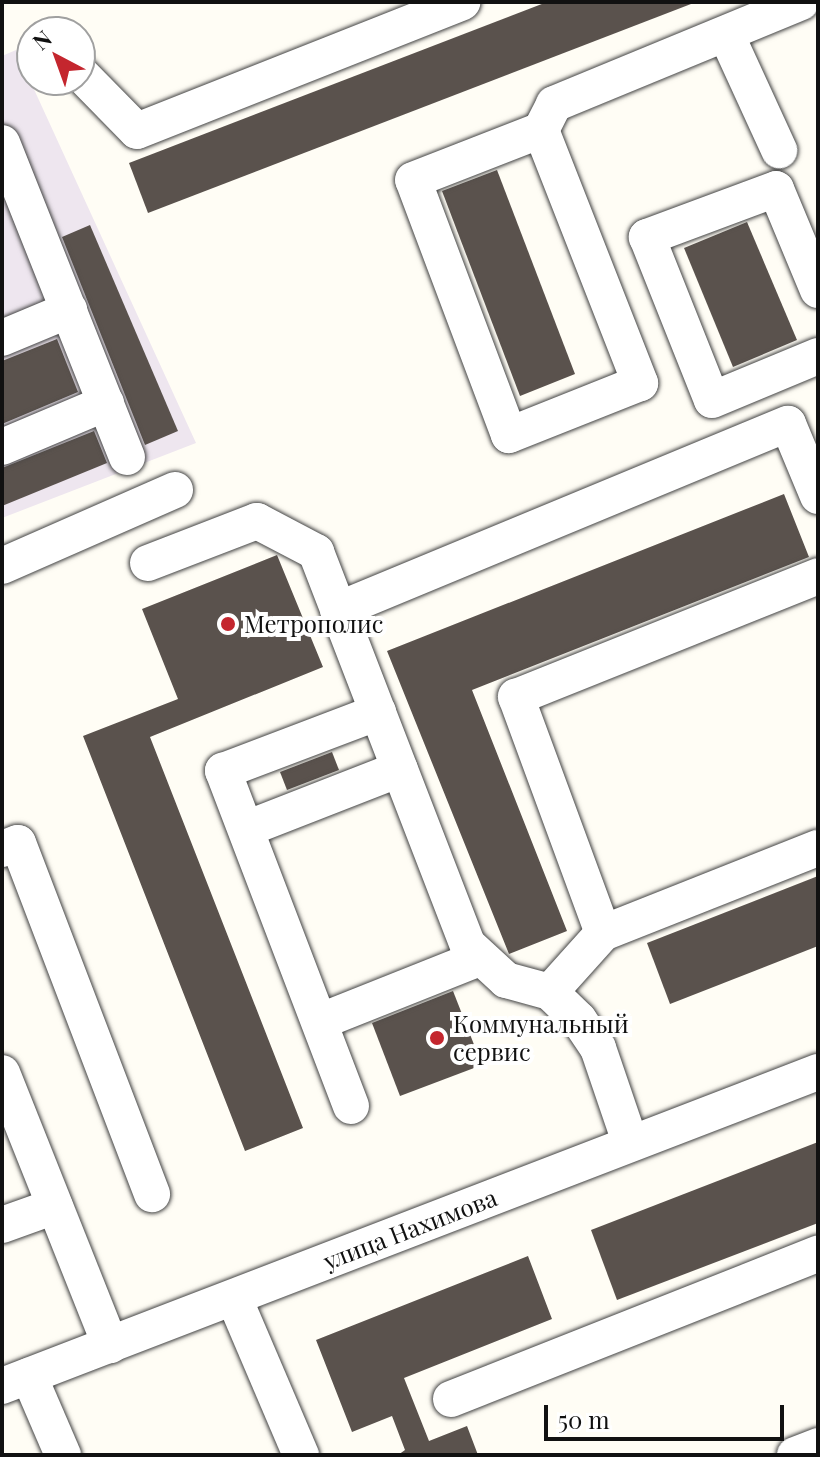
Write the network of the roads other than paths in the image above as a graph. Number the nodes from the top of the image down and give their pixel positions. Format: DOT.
graph roads {
  1 [pos="462,2"];
  2 [pos="801,2"];
  3 [pos="726,34"];
  4 [pos="96,89"];
  5 [pos="541,130"];
  6 [pos="2,143"];
  7 [pos="779,150"];
  8 [pos="15,215"];
  9 [pos="818,290"];
  10 [pos="69,310"];
  11 [pos="2,338"];
  12 [pos="818,356"];
  13 [pos="106,403"];
  14 [pos="2,447"];
  15 [pos="127,457"];
  16 [pos="175,490"];
  17 [pos="818,494"];
  18 [pos="148,563"];
  19 [pos="2,566"];
  20 [pos="818,576"];
  21 [pos="338,610"];
  22 [pos="378,712"];
  23 [pos="400,769"];
  24 [pos="246,829"];
  25 [pos="818,848"];
  26 [pos="2,849"];
  27 [pos="603,933"];
  28 [pos="479,958"];
  29 [pos="550,992"];
  30 [pos="321,1021"];
  31 [pos="818,1072"];
  32 [pos="2,1073"];
  33 [pos="351,1106"];
  34 [pos="630,1142"];
  35 [pos="152,1194"];
  36 [pos="55,1206"];
  37 [pos="2,1225"];
  38 [pos="818,1254"];
  39 [pos="234,1298"];
  40 [pos="110,1345"];
  41 [pos="16,1381"];
  42 [pos="451,1399"];
  43 [pos="818,1446"];
  44 [pos="63,1455"];
  45 [pos="301,1455"];
  46 [pos="795,1455"];
  1 -- 4 [label="street"];
  2 -- 3 [label="street"];
  3 -- 5 [label="street"];
  3 -- 7 [label="street"];
  5 -- 5 [label="street"];
  6 -- 8 [label="street"];
  8 -- 10 [label="street"];
  9 -- 12 [label="street"];
  10 -- 11 [label="street"];
  10 -- 13 [label="street"];
  13 -- 14 [label="street"];
  13 -- 15 [label="street"];
  16 -- 19 [label="street"];
  17 -- 21 [label="street"];
  18 -- 21 [label="street"];
  20 -- 27 [label="street"];
  21 -- 22 [label="street"];
  22 -- 23 [label="street"];
  22 -- 24 [label="street"];
  23 -- 24 [label="street"];
  23 -- 28 [label="street"];
  24 -- 30 [label="street"];
  25 -- 27 [label="street"];
  26 -- 35 [label="street"];
  27 -- 29 [label="street"];
  28 -- 29 [label="street"];
  28 -- 30 [label="street"];
  29 -- 34 [label="street"];
  30 -- 33 [label="street"];
  31 -- 34 [label="street, улица Нахимова"];
  32 -- 36 [label="street"];
  34 -- 39 [label="street, улица Нахимова"];
  36 -- 37 [label="street"];
  36 -- 40 [label="street"];
  38 -- 42 [label="street"];
  39 -- 40 [label="street, улица Нахимова"];
  39 -- 45 [label="street"];
  40 -- 41 [label="street, улица Нахимова"];
  41 -- 44 [label="street"];
  43 -- 46 [label="street"];
}
